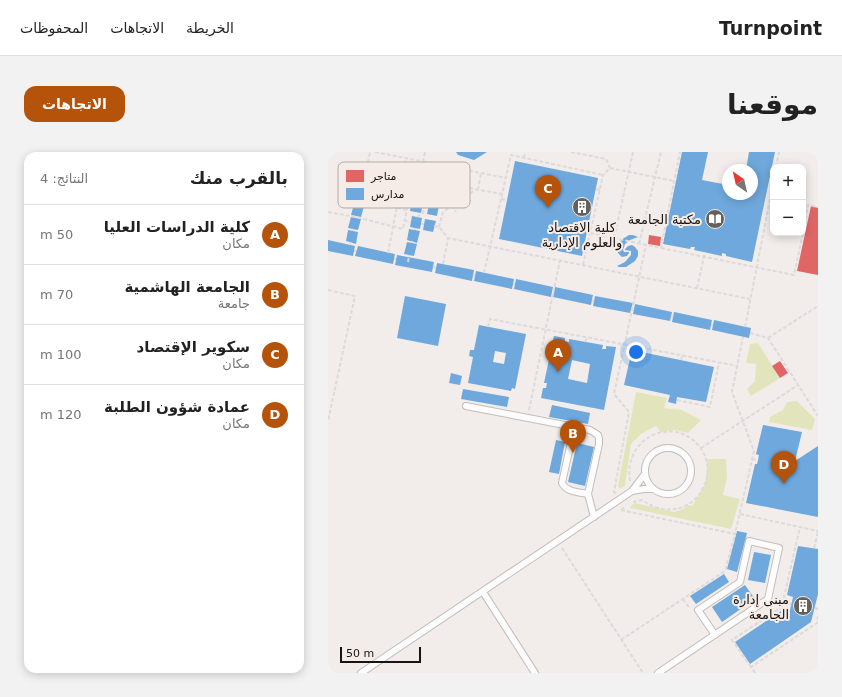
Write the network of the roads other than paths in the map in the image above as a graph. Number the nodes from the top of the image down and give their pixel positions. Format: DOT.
graph roads {
  1 [pos="466,406"];
  2 [pos="571,442"];
  3 [pos="644,475"];
  4 [pos="652,489"];
  5 [pos="632,491"];
  6 [pos="588,494"];
  7 [pos="594,517"];
  8 [pos="483,592"];
  9 [pos="715,635"];
  10 [pos="661,672"];
  11 [pos="361,673"];
  12 [pos="535,673"];
  1 -- 6 [label="lane"];
  2 -- 6 [label="lane"];
  3 -- 4 [label="lane"];
  3 -- 4 [label="lane"];
  3 -- 5 [label="lane"];
  4 -- 5 [label="lane"];
  5 -- 7 [label="lane"];
  6 -- 7 [label="lane"];
  7 -- 8 [label="lane"];
  8 -- 11 [label="lane"];
  8 -- 12 [label="lane"];
  9 -- 9 [label="lane"];
  9 -- 10 [label="lane"];
}
